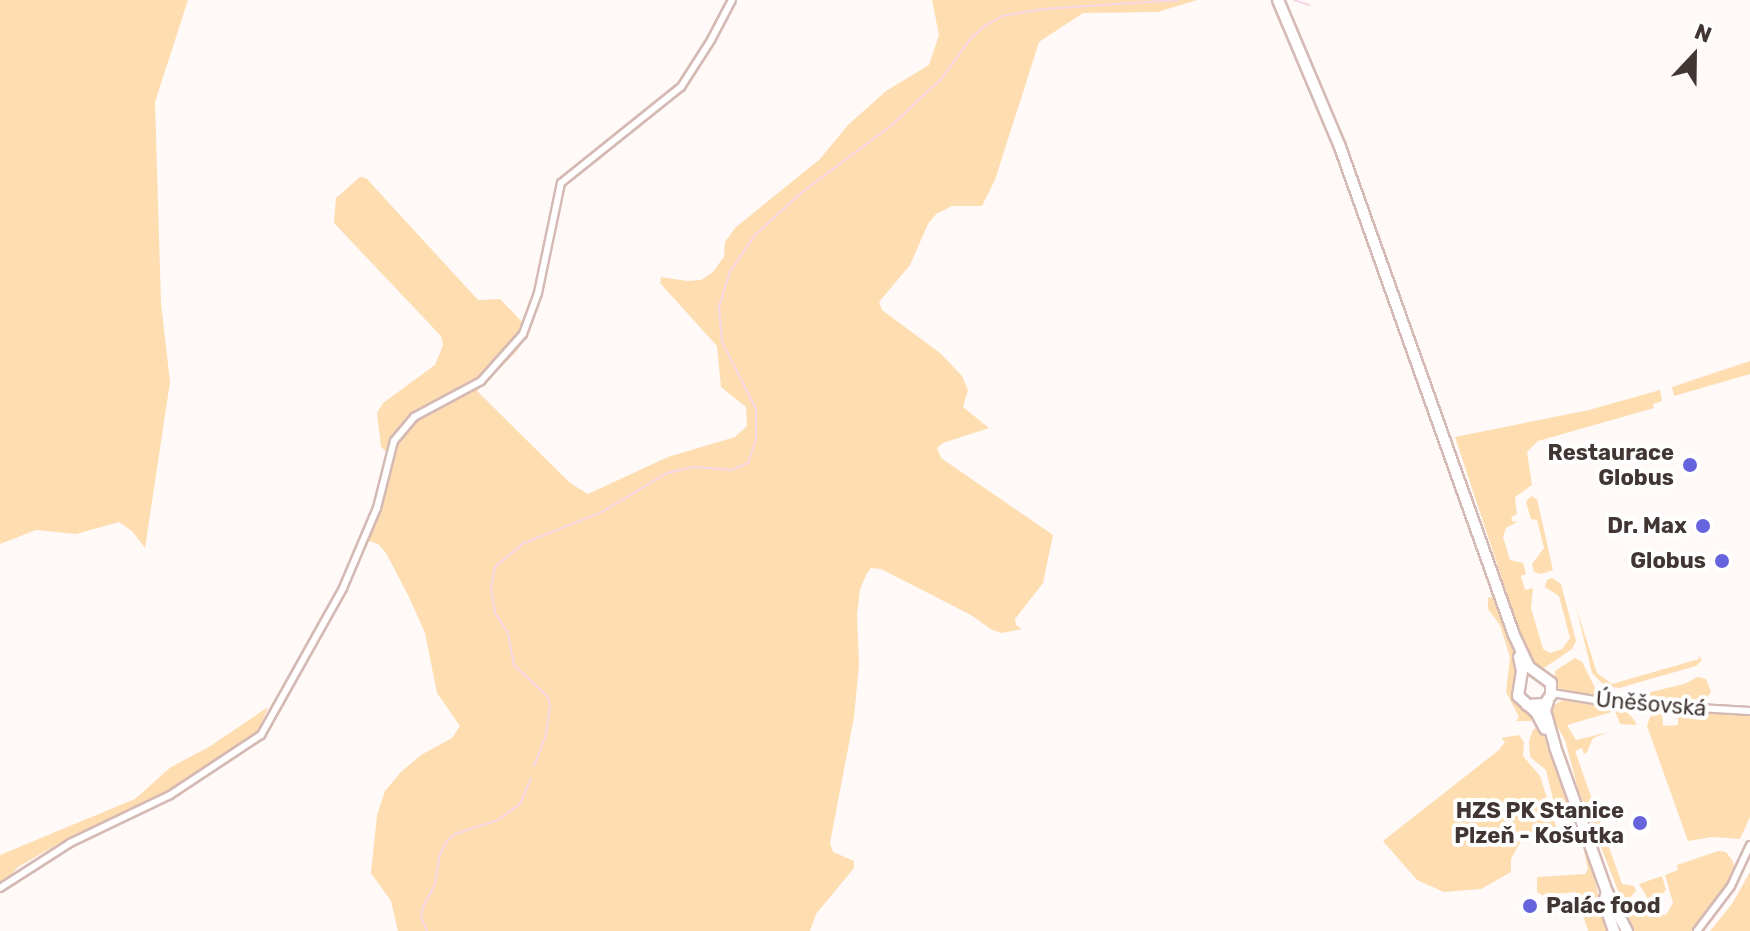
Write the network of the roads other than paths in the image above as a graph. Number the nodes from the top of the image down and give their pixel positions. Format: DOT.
graph roads {
  1 [pos="732,0"];
  2 [pos="1278,0"];
  3 [pos="1514,635"];
  4 [pos="1537,672"];
  5 [pos="1519,681"];
  6 [pos="1550,697"];
  7 [pos="1527,705"];
  8 [pos="1750,711"];
  9 [pos="1555,747"];
  10 [pos="1750,845"];
  11 [pos="0,888"];
  12 [pos="1607,892"];
  13 [pos="1614,931"];
  14 [pos="1627,931"];
  15 [pos="1697,931"];
  1 -- 11 [label="street"];
  2 -- 3 [label="main road"];
  3 -- 4 [label="main road"];
  3 -- 5 [label="main road"];
  4 -- 5 [label="main road"];
  4 -- 6 [label="main road"];
  5 -- 7 [label="main road"];
  6 -- 7 [label="main road"];
  6 -- 8 [label="street, Úněšovská"];
  6 -- 9 [label="main road"];
  7 -- 9 [label="main road"];
  9 -- 12 [label="main road"];
  10 -- 15 [label="street"];
  12 -- 13 [label="main road"];
  12 -- 14 [label="main road"];
}
